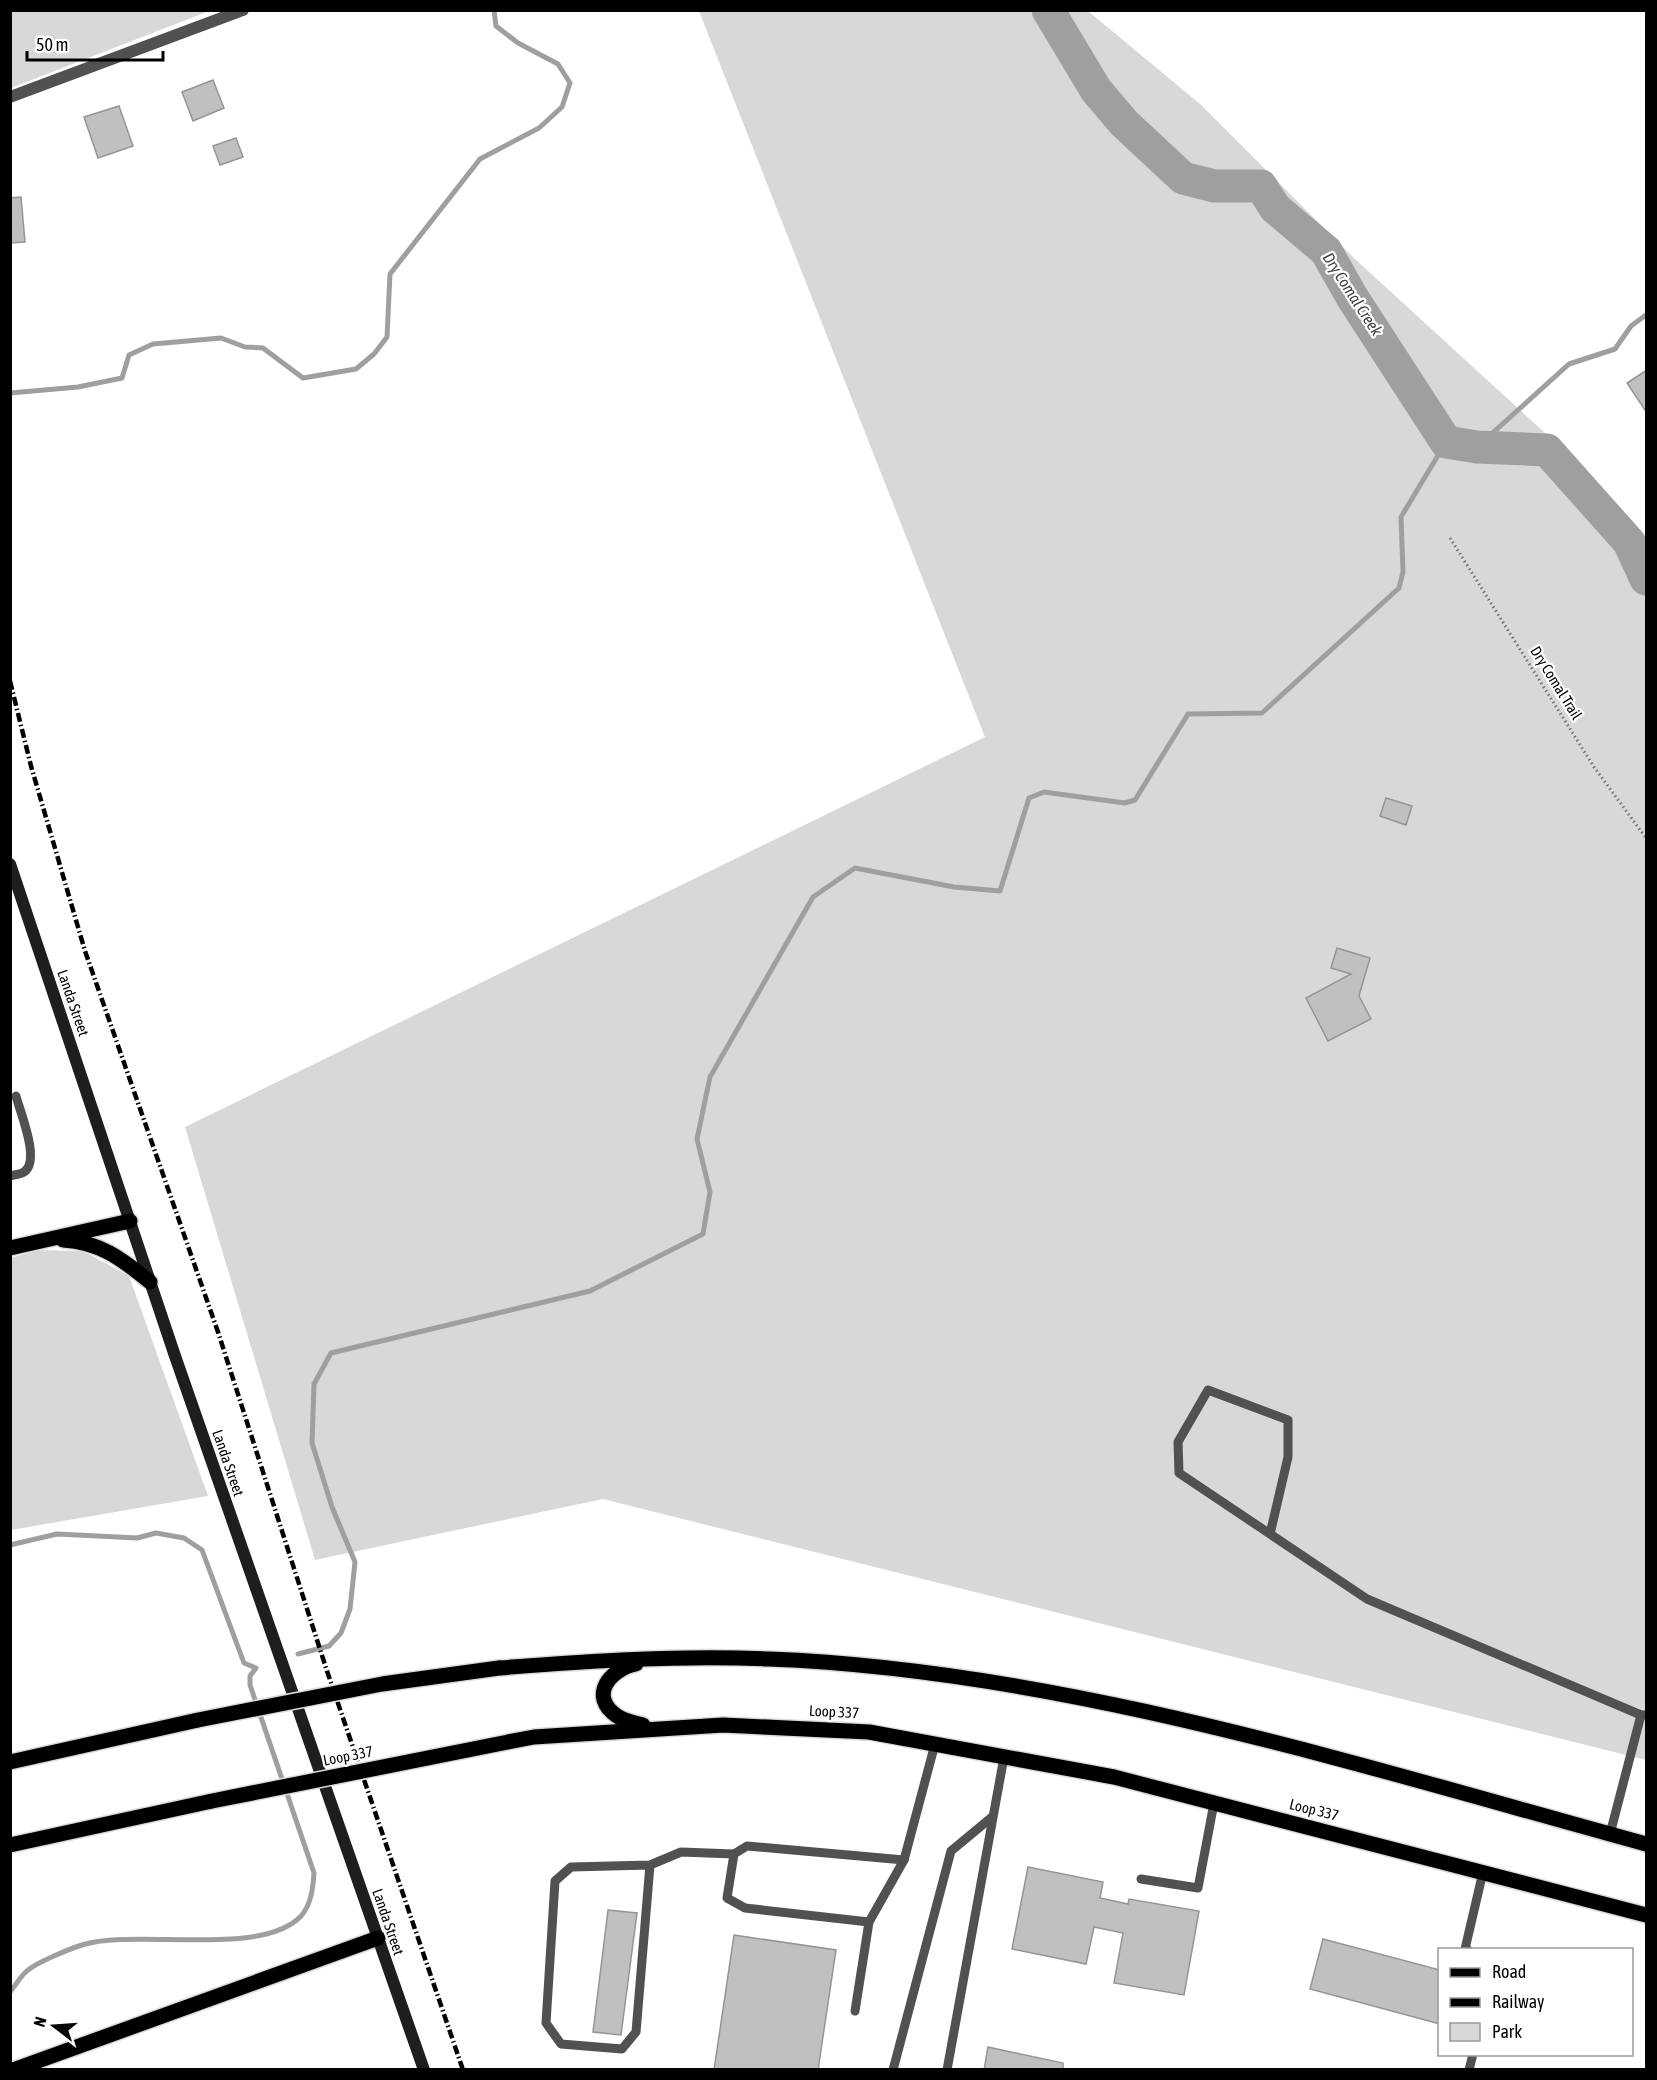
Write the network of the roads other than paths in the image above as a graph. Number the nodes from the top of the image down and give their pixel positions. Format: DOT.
graph roads {
  1 [pos="243,10"];
  2 [pos="10,97"];
  3 [pos="10,864"];
  4 [pos="16,1096"];
  5 [pos="10,1176"];
  6 [pos="130,1221"];
  7 [pos="51,1239"];
  8 [pos="10,1248"];
  9 [pos="150,1282"];
  10 [pos="1270,1534"];
  11 [pos="665,1658"];
  12 [pos="1644,1715"];
  13 [pos="655,1728"];
  14 [pos="935,1744"];
  15 [pos="1004,1757"];
  16 [pos="10,1762"];
  17 [pos="1214,1803"];
  18 [pos="992,1817"];
  19 [pos="1610,1834"];
  20 [pos="10,1845"];
  21 [pos="1647,1845"];
  22 [pos="734,1854"];
  23 [pos="904,1860"];
  24 [pos="650,1865"];
  25 [pos="1483,1872"];
  26 [pos="1141,1879"];
  27 [pos="1647,1916"];
  28 [pos="869,1922"];
  29 [pos="378,1938"];
  30 [pos="1465,1948"];
  31 [pos="855,2011"];
  32 [pos="13,2070"];
  33 [pos="424,2070"];
  34 [pos="893,2070"];
  35 [pos="947,2070"];
  1 -- 2 [label="street"];
  3 -- 6 [label="street, Landa Street"];
  4 -- 5 [label="lane"];
  6 -- 7 [label="main road"];
  6 -- 9 [label="street, Landa Street"];
  7 -- 8 [label="main road"];
  7 -- 9 [label="main road"];
  9 -- 29 [label="street, Landa Street"];
  10 -- 10 [label="lane"];
  10 -- 12 [label="lane"];
  11 -- 13 [label="main road"];
  11 -- 16 [label="main road, bridge"];
  11 -- 19 [label="main road"];
  12 -- 19 [label="lane"];
  13 -- 14 [label="main road, Loop 337"];
  13 -- 20 [label="main road, Loop 337, bridge"];
  14 -- 15 [label="main road, Loop 337"];
  14 -- 23 [label="lane"];
  15 -- 17 [label="main road, Loop 337"];
  15 -- 18 [label="lane"];
  17 -- 25 [label="main road, Loop 337"];
  17 -- 26 [label="lane"];
  18 -- 34 [label="lane"];
  18 -- 35 [label="lane"];
  19 -- 21 [label="main road"];
  22 -- 23 [label="lane"];
  22 -- 24 [label="lane"];
  22 -- 28 [label="lane"];
  23 -- 28 [label="lane"];
  24 -- 24 [label="lane"];
  25 -- 27 [label="main road, Loop 337"];
  25 -- 30 [label="lane"];
  28 -- 31 [label="lane"];
  29 -- 32 [label="main road"];
  29 -- 33 [label="street, Landa Street"];
}
